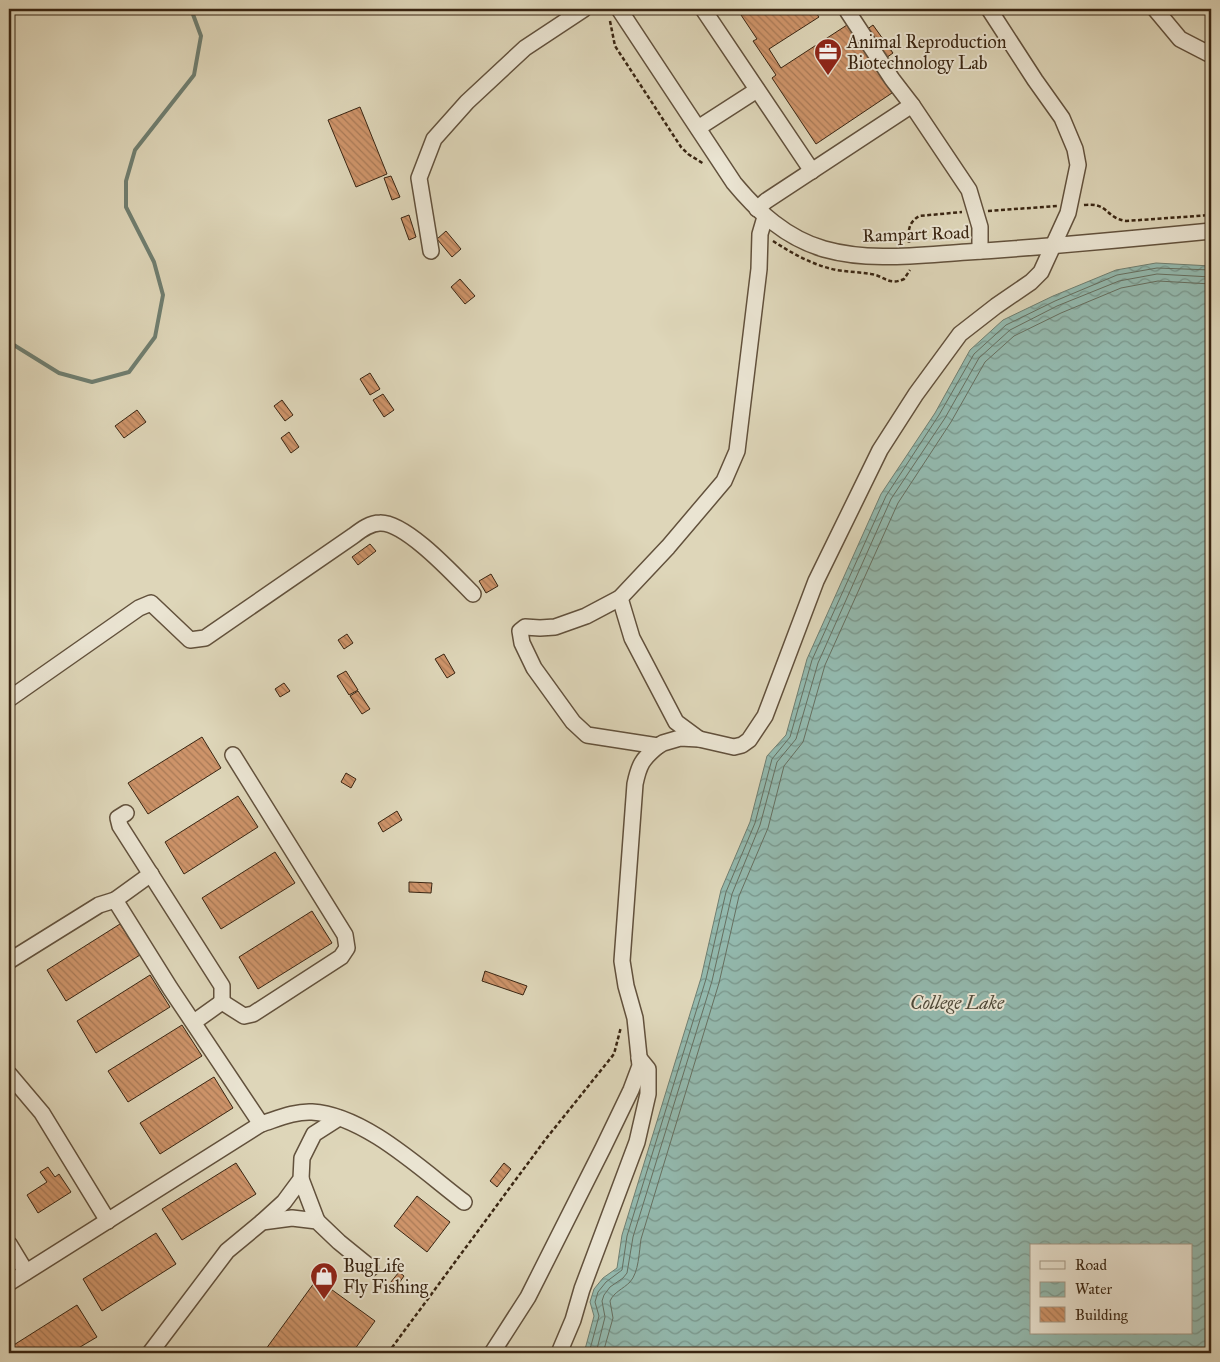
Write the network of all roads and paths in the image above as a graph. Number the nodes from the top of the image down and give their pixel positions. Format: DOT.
graph roads {
  1 [pos="584,9"];
  2 [pos="703,9"];
  3 [pos="852,9"];
  4 [pos="989,9"];
  5 [pos="1156,9"];
  6 [pos="614,13"];
  7 [pos="1211,54"];
  8 [pos="757,90"];
  9 [pos="912,105"];
  10 [pos="698,128"];
  11 [pos="706,165"];
  12 [pos="812,171"];
  13 [pos="1066,206"];
  14 [pos="1078,206"];
  15 [pos="985,211"];
  16 [pos="967,212"];
  17 [pos="761,213"];
  18 [pos="1211,215"];
  19 [pos="1211,232"];
  20 [pos="1052,246"];
  21 [pos="910,248"];
  22 [pos="431,251"];
  23 [pos="980,251"];
  24 [pos="473,594"];
  25 [pos="620,598"];
  26 [pos="9,699"];
  27 [pos="699,739"];
  28 [pos="658,746"];
  29 [pos="233,755"];
  30 [pos="126,814"];
  31 [pos="151,874"];
  32 [pos="115,900"];
  33 [pos="9,960"];
  34 [pos="222,1002"];
  35 [pos="194,1022"];
  36 [pos="622,1024"];
  37 [pos="638,1058"];
  38 [pos="9,1074"];
  39 [pos="340,1118"];
  40 [pos="261,1124"];
  41 [pos="301,1179"];
  42 [pos="464,1202"];
  43 [pos="108,1221"];
  44 [pos="317,1221"];
  45 [pos="262,1222"];
  46 [pos="9,1244"];
  47 [pos="372,1268"];
  48 [pos="26,1272"];
  49 [pos="9,1283"];
  50 [pos="150,1353"];
  51 [pos="388,1353"];
  52 [pos="492,1353"];
  53 [pos="559,1353"];
  1 -- 22 [label="street"];
  2 -- 8 [label="street"];
  3 -- 9 [label="street"];
  4 -- 20 [label="street"];
  5 -- 7 [label="street"];
  6 -- 10 [label="street, Rampart Road"];
  6 -- 11 [label="path"];
  8 -- 10 [label="street"];
  8 -- 12 [label="street"];
  9 -- 12 [label="street"];
  9 -- 23 [label="street"];
  10 -- 17 [label="street, Rampart Road"];
  12 -- 17 [label="street"];
  13 -- 15 [label="path"];
  14 -- 18 [label="path"];
  16 -- 21 [label="path"];
  17 -- 23 [label="street, Rampart Road"];
  17 -- 25 [label="street"];
  19 -- 20 [label="street, Rampart Road"];
  20 -- 23 [label="street, Rampart Road"];
  20 -- 27 [label="street"];
  24 -- 26 [label="street"];
  25 -- 27 [label="street"];
  25 -- 28 [label="street"];
  27 -- 28 [label="street"];
  28 -- 37 [label="street"];
  29 -- 34 [label="street"];
  30 -- 31 [label="street"];
  31 -- 32 [label="street"];
  31 -- 34 [label="street"];
  32 -- 33 [label="street"];
  32 -- 35 [label="street"];
  34 -- 35 [label="street"];
  35 -- 40 [label="street"];
  36 -- 51 [label="path"];
  37 -- 52 [label="street"];
  37 -- 53 [label="street"];
  38 -- 43 [label="street"];
  39 -- 40 [label="street"];
  39 -- 41 [label="street"];
  39 -- 42 [label="street"];
  40 -- 43 [label="street"];
  41 -- 44 [label="street"];
  41 -- 45 [label="street"];
  43 -- 48 [label="street"];
  44 -- 45 [label="street"];
  44 -- 47 [label="street"];
  45 -- 50 [label="street"];
  46 -- 48 [label="street"];
  48 -- 49 [label="street"];
}
